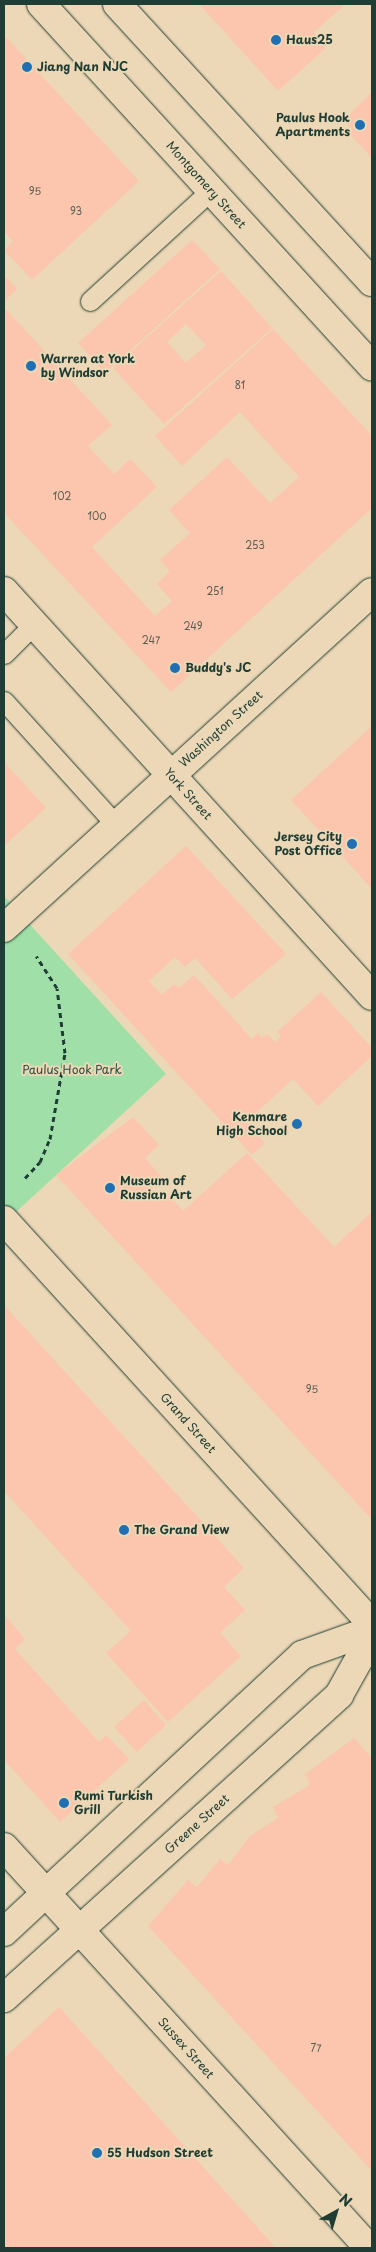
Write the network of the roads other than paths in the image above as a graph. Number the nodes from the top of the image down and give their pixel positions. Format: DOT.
graph roads {
  1 [pos="41,4"];
  2 [pos="117,4"];
  3 [pos="211,190"];
  4 [pos="372,282"];
  5 [pos="90,301"];
  6 [pos="372,366"];
  7 [pos="4,591"];
  8 [pos="372,592"];
  9 [pos="34,624"];
  10 [pos="4,654"];
  11 [pos="4,701"];
  12 [pos="170,775"];
  13 [pos="116,825"];
  14 [pos="4,928"];
  15 [pos="372,996"];
  16 [pos="4,1220"];
  17 [pos="372,1624"];
  18 [pos="372,1630"];
  19 [pos="372,1636"];
  20 [pos="4,1847"];
  21 [pos="48,1894"];
  22 [pos="79,1930"];
  23 [pos="4,1932"];
  24 [pos="4,1998"];
  25 [pos="369,2248"];
  1 -- 3 [label="street, Montgomery Street"];
  2 -- 4 [label="street"];
  3 -- 5 [label="lane"];
  3 -- 6 [label="street, Montgomery Street"];
  7 -- 9 [label="street, York Street"];
  8 -- 12 [label="street, Washington Street"];
  9 -- 10 [label="lane"];
  9 -- 12 [label="street, York Street"];
  11 -- 13 [label="lane"];
  12 -- 13 [label="street, Washington Street"];
  12 -- 15 [label="street, York Street"];
  13 -- 14 [label="street, Washington Street"];
  16 -- 17 [label="street, Grand Street"];
  18 -- 21 [label="street"];
  19 -- 22 [label="street, Greene Street"];
  20 -- 21 [label="street, Sussex Street"];
  21 -- 22 [label="street, Sussex Street"];
  21 -- 23 [label="street"];
  22 -- 24 [label="street, Greene Street"];
  22 -- 25 [label="street, Sussex Street"];
}
